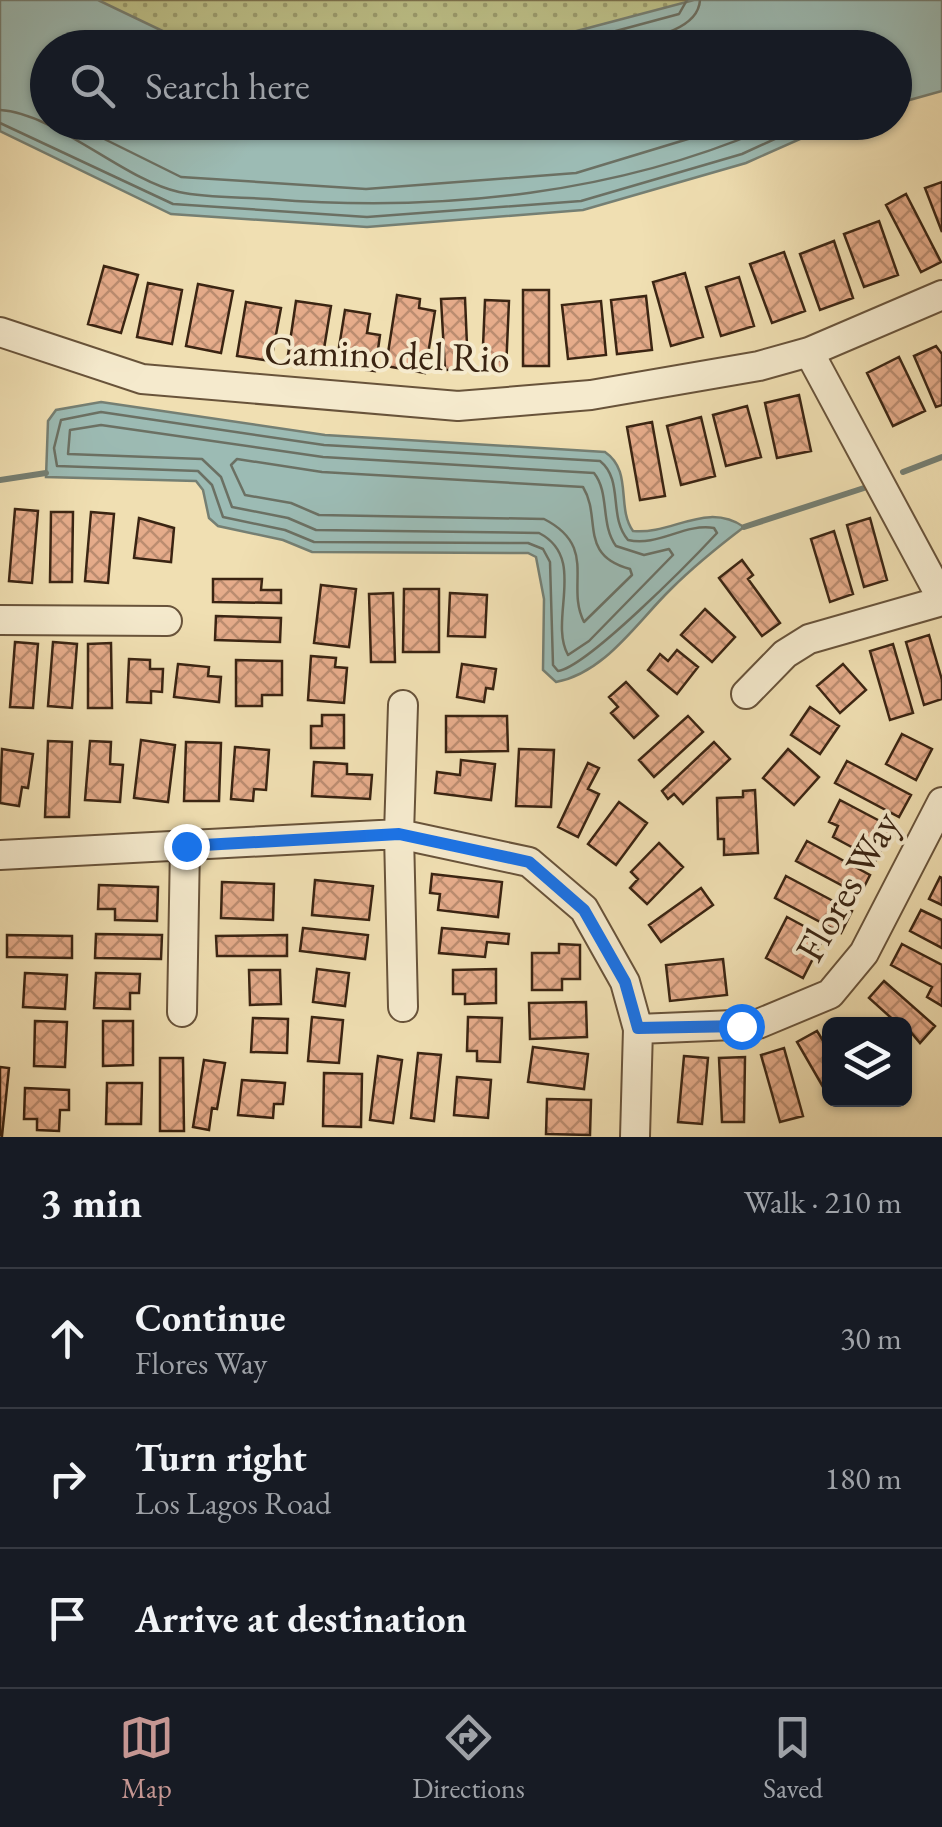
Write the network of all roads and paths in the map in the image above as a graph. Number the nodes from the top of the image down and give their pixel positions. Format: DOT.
graph roads {
  1 [pos="942,295"];
  2 [pos="0,332"];
  3 [pos="809,352"];
  4 [pos="942,600"];
  5 [pos="0,620"];
  6 [pos="167,620"];
  7 [pos="746,694"];
  8 [pos="403,706"];
  9 [pos="942,802"];
  10 [pos="399,834"];
  11 [pos="186,846"];
  12 [pos="0,854"];
  13 [pos="403,1007"];
  14 [pos="182,1012"];
  15 [pos="638,1028"];
  16 [pos="635,1137"];
  1 -- 3 [label="street, Camino del Rio"];
  2 -- 3 [label="street, Camino del Rio"];
  3 -- 4 [label="street"];
  4 -- 7 [label="street"];
  5 -- 6 [label="street"];
  8 -- 10 [label="street"];
  9 -- 15 [label="street, Flores Way"];
  10 -- 11 [label="street"];
  10 -- 13 [label="street"];
  10 -- 15 [label="street"];
  11 -- 12 [label="street"];
  11 -- 14 [label="street"];
  15 -- 16 [label="street"];
}
